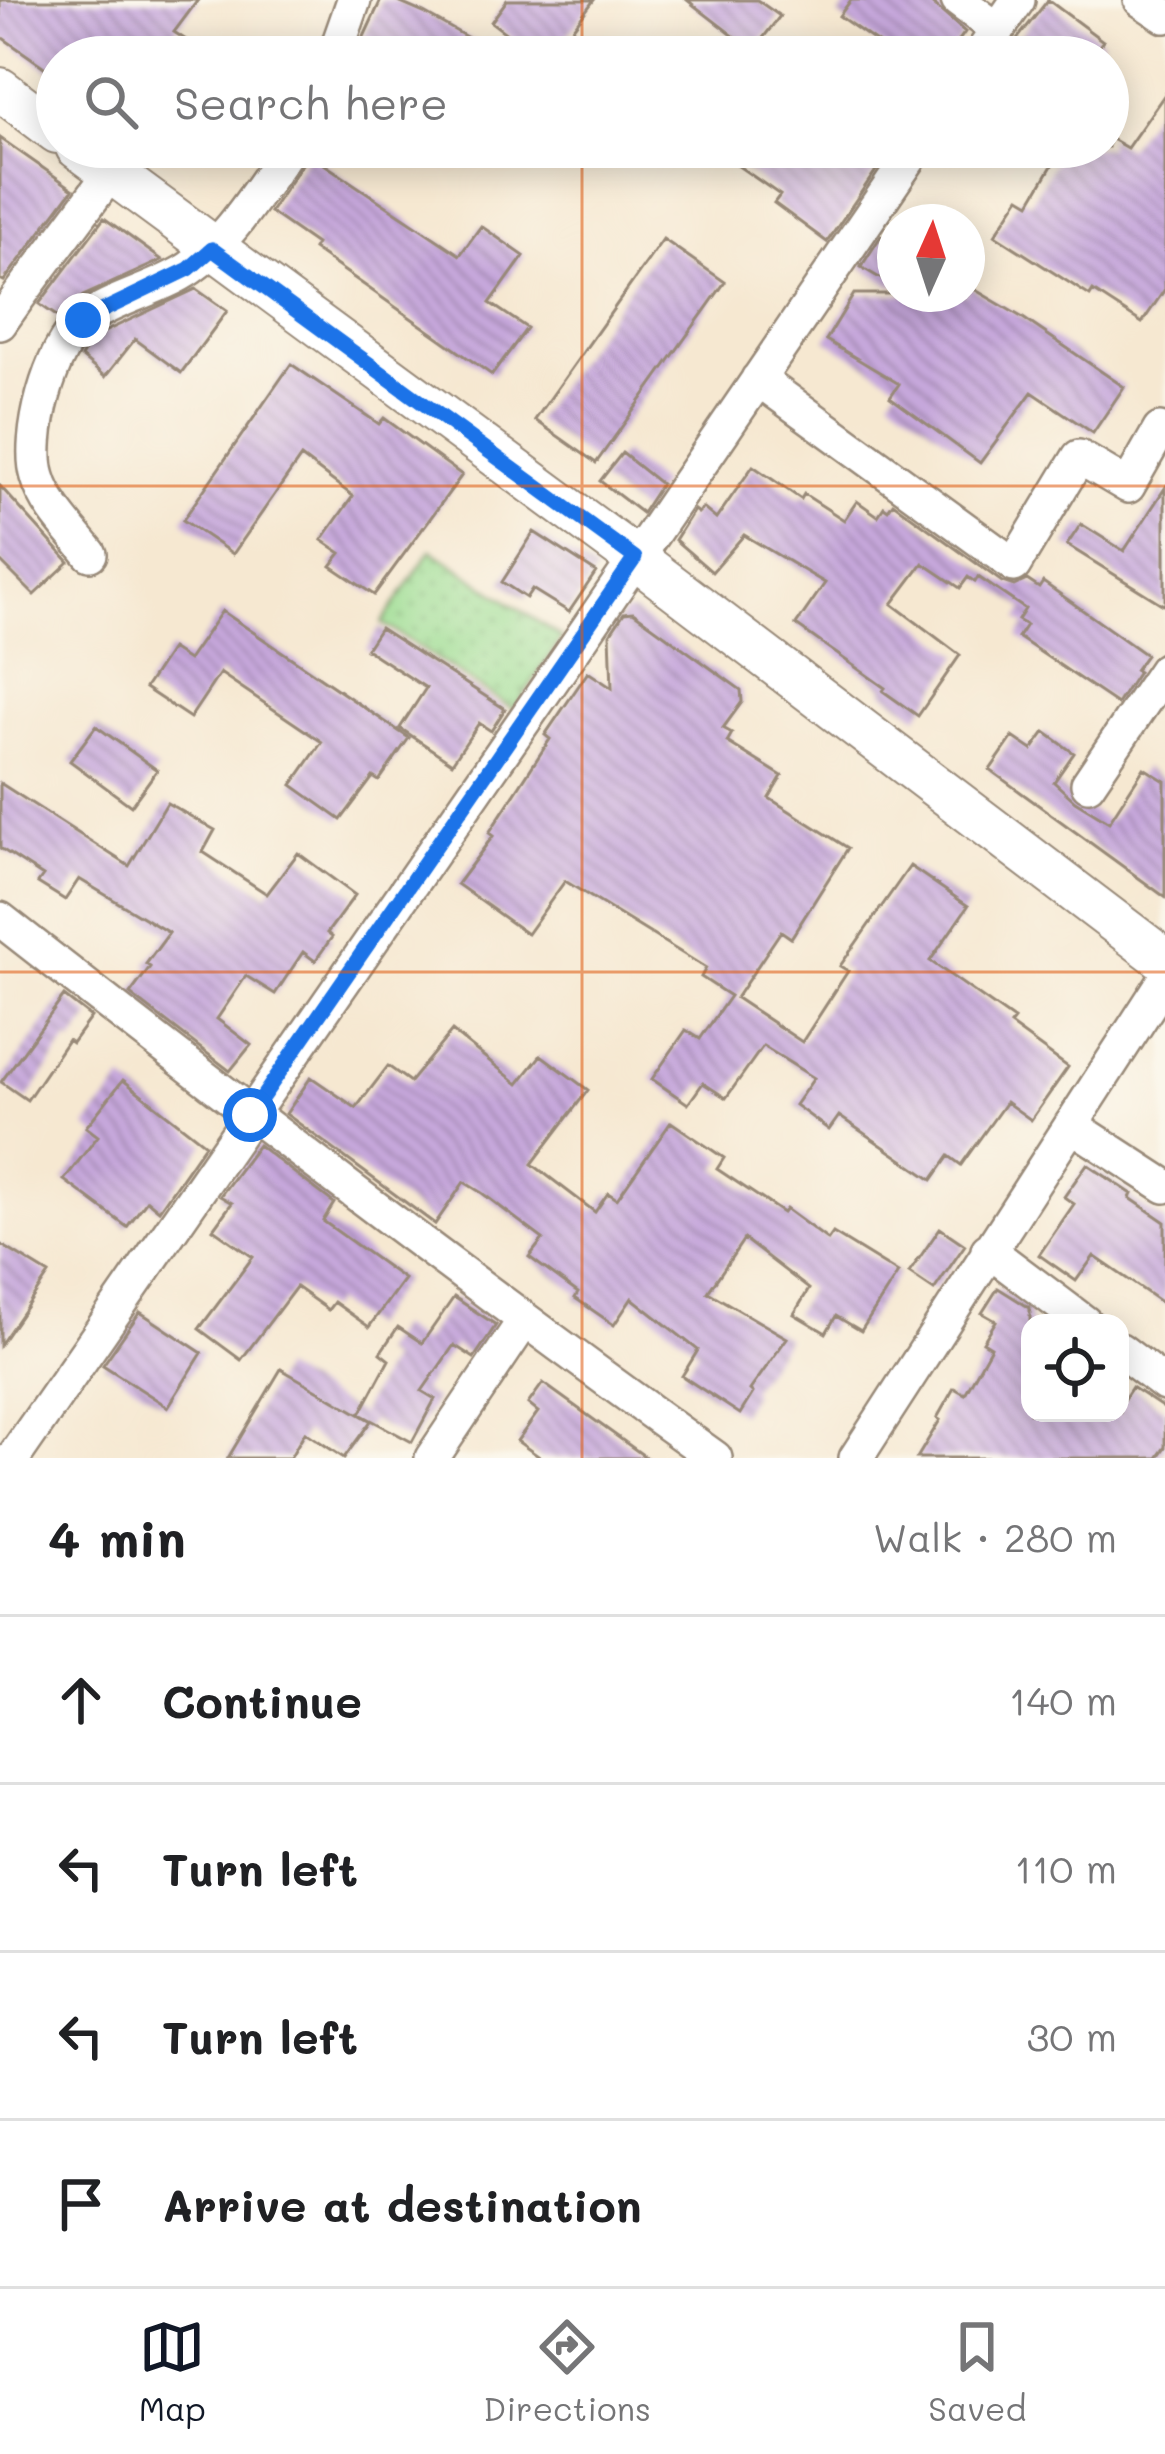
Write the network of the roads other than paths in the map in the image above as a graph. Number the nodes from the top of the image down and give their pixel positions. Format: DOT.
graph roads {
  1 [pos="354,0"];
  2 [pos="958,0"];
  3 [pos="1018,0"];
  4 [pos="1141,0"];
  5 [pos="1165,16"];
  6 [pos="341,36"];
  7 [pos="984,36"];
  8 [pos="994,36"];
  9 [pos="0,89"];
  10 [pos="36,116"];
  11 [pos="106,168"];
  12 [pos="274,168"];
  13 [pos="903,168"];
  14 [pos="111,172"];
  15 [pos="212,249"];
  16 [pos="0,323"];
  17 [pos="758,379"];
  18 [pos="1160,430"];
  19 [pos="90,554"];
  20 [pos="635,558"];
  21 [pos="1165,670"];
  22 [pos="1088,784"];
  23 [pos="0,919"];
  24 [pos="1165,960"];
  25 [pos="1165,980"];
  26 [pos="250,1115"];
  27 [pos="1071,1125"];
  28 [pos="1165,1186"];
  29 [pos="988,1250"];
  30 [pos="1073,1314"];
  31 [pos="524,1321"];
  32 [pos="1129,1357"];
  33 [pos="1165,1384"];
  34 [pos="14,1458"];
  35 [pos="432,1458"];
  36 [pos="715,1458"];
  37 [pos="856,1458"];
  1 -- 6 [label="street"];
  2 -- 7 [label="street"];
  3 -- 8 [label="street"];
  4 -- 5 [label="street"];
  9 -- 10 [label="street"];
  11 -- 14 [label="street"];
  12 -- 15 [label="street"];
  13 -- 17 [label="street"];
  14 -- 15 [label="street"];
  14 -- 16 [label="street"];
  15 -- 19 [label="street"];
  15 -- 20 [label="street"];
  17 -- 18 [label="street"];
  17 -- 20 [label="street"];
  20 -- 24 [label="street"];
  20 -- 26 [label="street"];
  21 -- 22 [label="street"];
  23 -- 26 [label="street"];
  25 -- 27 [label="street"];
  26 -- 31 [label="street"];
  26 -- 34 [label="street"];
  27 -- 28 [label="street"];
  27 -- 29 [label="street"];
  29 -- 30 [label="street"];
  29 -- 37 [label="street"];
  31 -- 35 [label="street"];
  31 -- 36 [label="street"];
  32 -- 33 [label="street"];
}
